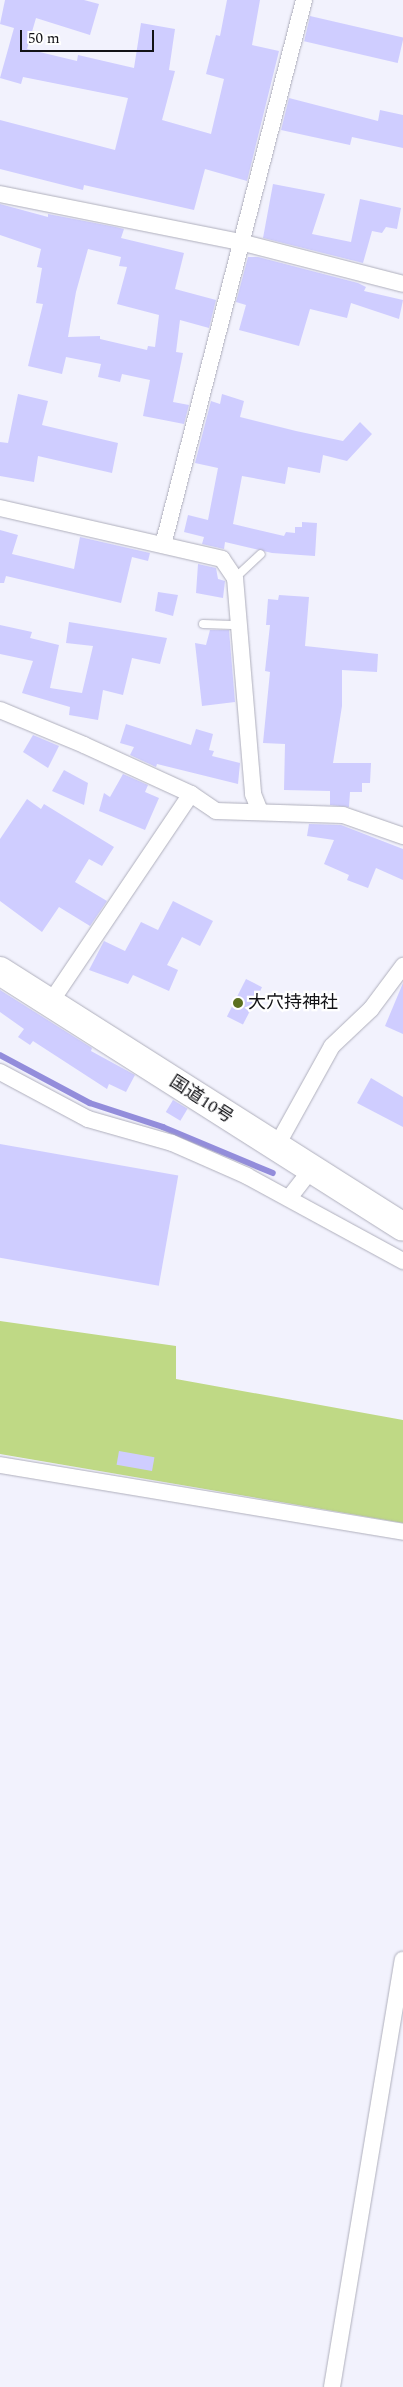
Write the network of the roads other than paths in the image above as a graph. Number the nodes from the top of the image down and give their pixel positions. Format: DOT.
graph roads {
  1 [pos="304,0"];
  2 [pos="0,194"];
  3 [pos="240,242"];
  4 [pos="403,284"];
  5 [pos="0,508"];
  6 [pos="163,545"];
  7 [pos="261,554"];
  8 [pos="235,578"];
  9 [pos="204,624"];
  10 [pos="240,625"];
  11 [pos="0,710"];
  12 [pos="190,794"];
  13 [pos="260,811"];
  14 [pos="403,836"];
  15 [pos="403,966"];
  16 [pos="0,971"];
  17 [pos="50,1003"];
  18 [pos="0,1072"];
  19 [pos="276,1147"];
  20 [pos="311,1170"];
  21 [pos="289,1198"];
  22 [pos="403,1227"];
  23 [pos="403,1261"];
  24 [pos="0,1465"];
  25 [pos="403,1532"];
  26 [pos="403,1960"];
  27 [pos="332,2387"];
  1 -- 3 [label="street"];
  2 -- 3 [label="street"];
  3 -- 4 [label="street"];
  3 -- 6 [label="street"];
  5 -- 6 [label="street"];
  6 -- 8 [label="street"];
  7 -- 8 [label="lane"];
  8 -- 10 [label="street"];
  9 -- 10 [label="lane"];
  10 -- 13 [label="street"];
  11 -- 12 [label="street"];
  12 -- 13 [label="street"];
  12 -- 17 [label="street"];
  13 -- 14 [label="street"];
  15 -- 19 [label="street"];
  16 -- 17 [label="highway, 国道10号"];
  17 -- 19 [label="highway, 国道10号"];
  18 -- 21 [label="street"];
  19 -- 20 [label="highway, 国道10号"];
  20 -- 21 [label="street"];
  20 -- 22 [label="highway, 国道10号"];
  21 -- 23 [label="street"];
  24 -- 25 [label="street"];
  26 -- 27 [label="street"];
}
